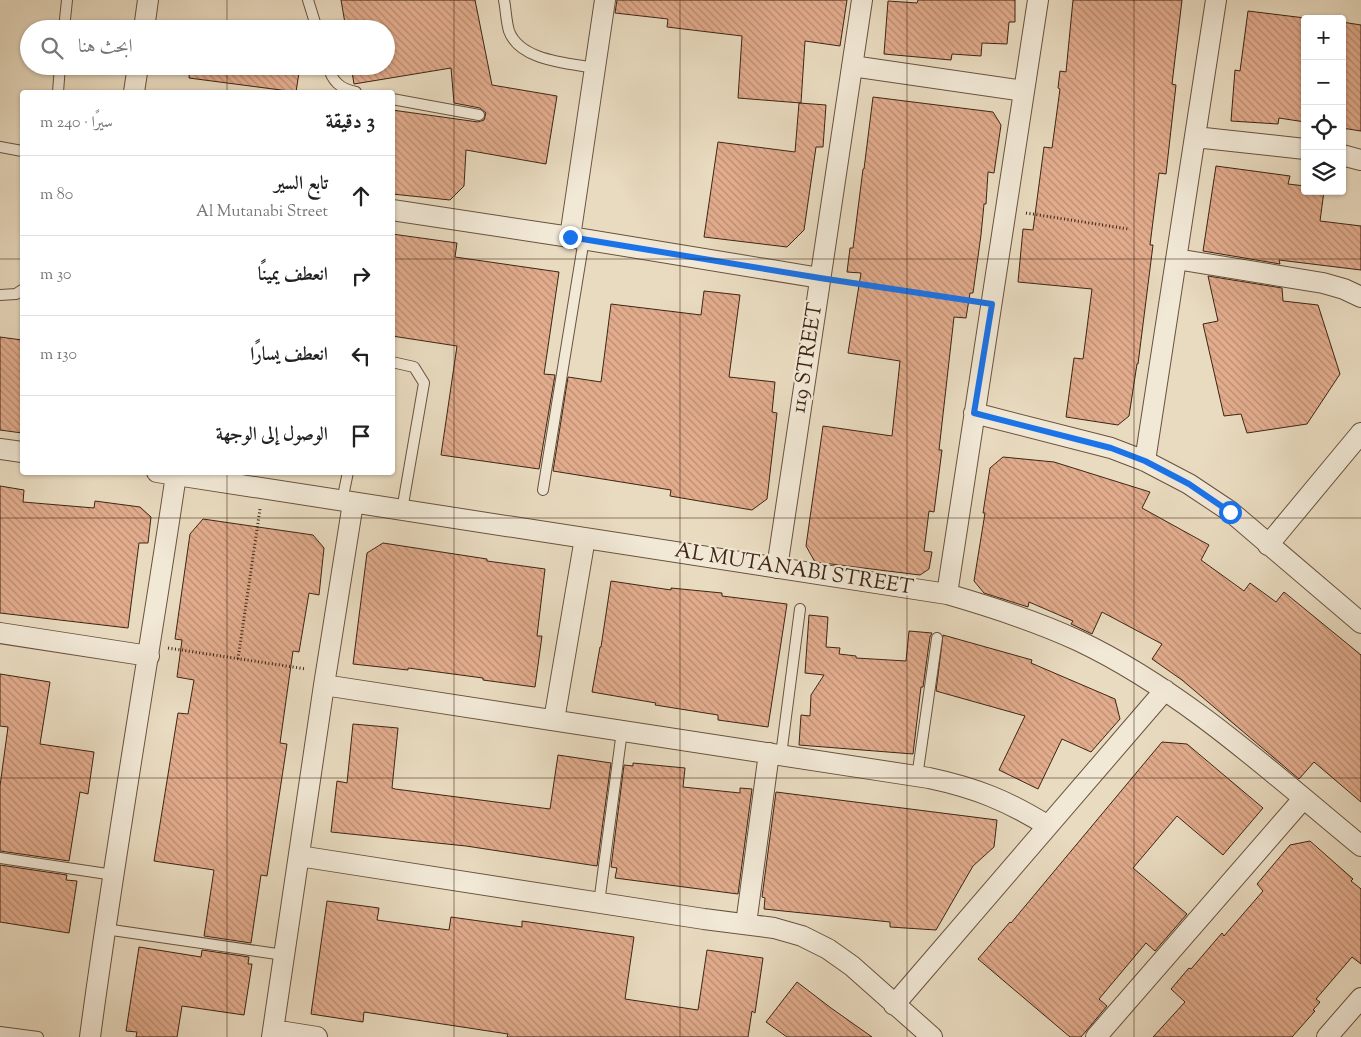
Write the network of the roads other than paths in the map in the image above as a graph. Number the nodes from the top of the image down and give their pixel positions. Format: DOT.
graph roads {
  1 [pos="67,0"];
  2 [pos="148,0"];
  3 [pos="308,0"];
  4 [pos="504,0"];
  5 [pos="605,0"];
  6 [pos="862,0"];
  7 [pos="1038,0"];
  8 [pos="1216,0"];
  9 [pos="65,20"];
  10 [pos="145,20"];
  11 [pos="314,20"];
  12 [pos="852,66"];
  13 [pos="595,68"];
  14 [pos="59,75"];
  15 [pos="137,75"];
  16 [pos="331,75"];
  17 [pos="58,90"];
  18 [pos="134,90"];
  19 [pos="345,90"];
  20 [pos="1024,91"];
  21 [pos="395,100"];
  22 [pos="479,115"];
  23 [pos="1195,137"];
  24 [pos="0,147"];
  25 [pos="1301,149"];
  26 [pos="20,151"];
  27 [pos="1346,156"];
  28 [pos="1361,160"];
  29 [pos="395,210"];
  30 [pos="577,238"];
  31 [pos="1176,259"];
  32 [pos="820,278"];
  33 [pos="20,291"];
  34 [pos="0,295"];
  35 [pos="1361,297"];
  36 [pos="395,363"];
  37 [pos="974,413"];
  38 [pos="1361,433"];
  39 [pos="0,449"];
  40 [pos="20,452"];
  41 [pos="1145,461"];
  42 [pos="171,475"];
  43 [pos="348,475"];
  44 [pos="176,476"];
  45 [pos="543,490"];
  46 [pos="347,502"];
  47 [pos="402,510"];
  48 [pos="585,538"];
  49 [pos="1268,544"];
  50 [pos="777,568"];
  51 [pos="947,594"];
  52 [pos="800,609"];
  53 [pos="1361,623"];
  54 [pos="0,633"];
  55 [pos="936,638"];
  56 [pos="150,650"];
  57 [pos="325,679"];
  58 [pos="1165,690"];
  59 [pos="554,720"];
  60 [pos="622,731"];
  61 [pos="775,754"];
  62 [pos="917,776"];
  63 [pos="1303,799"];
  64 [pos="1048,826"];
  65 [pos="1361,846"];
  66 [pos="300,856"];
  67 [pos="0,858"];
  68 [pos="114,874"];
  69 [pos="599,903"];
  70 [pos="746,924"];
  71 [pos="105,929"];
  72 [pos="284,955"];
  73 [pos="1361,998"];
  74 [pos="894,1005"];
  75 [pos="0,1032"];
  76 [pos="272,1033"];
  77 [pos="38,1037"];
  78 [pos="90,1037"];
  79 [pos="317,1037"];
  80 [pos="932,1037"];
  81 [pos="1096,1037"];
  82 [pos="1328,1037"];
  1 -- 9 [label="lane"];
  2 -- 10 [label="street"];
  3 -- 11 [label="lane"];
  4 -- 13 [label="lane"];
  5 -- 13 [label="street"];
  6 -- 12 [label="street, 119 STREET"];
  7 -- 20 [label="street"];
  8 -- 23 [label="street"];
  12 -- 20 [label="street"];
  12 -- 32 [label="street, 119 STREET"];
  13 -- 30 [label="street"];
  14 -- 17 [label="lane"];
  15 -- 18 [label="street"];
  16 -- 19 [label="lane"];
  20 -- 37 [label="street"];
  21 -- 22 [label="lane"];
  23 -- 25 [label="street"];
  23 -- 31 [label="street"];
  24 -- 26 [label="lane"];
  27 -- 28 [label="street"];
  29 -- 30 [label="street"];
  30 -- 32 [label="street"];
  30 -- 45 [label="lane"];
  31 -- 35 [label="street"];
  31 -- 41 [label="street"];
  32 -- 50 [label="street, 119 STREET"];
  33 -- 34 [label="lane"];
  36 -- 47 [label="lane"];
  37 -- 41 [label="street"];
  37 -- 51 [label="street"];
  38 -- 49 [label="street"];
  39 -- 40 [label="street"];
  41 -- 49 [label="street"];
  42 -- 44 [label="street, AL MUTANABI STREET"];
  43 -- 46 [label="lane"];
  44 -- 46 [label="street, AL MUTANABI STREET"];
  44 -- 56 [label="street"];
  46 -- 47 [label="street, AL MUTANABI STREET"];
  46 -- 57 [label="street"];
  47 -- 48 [label="street, AL MUTANABI STREET"];
  48 -- 50 [label="street, AL MUTANABI STREET"];
  48 -- 59 [label="street"];
  49 -- 53 [label="street"];
  50 -- 51 [label="street, AL MUTANABI STREET"];
  51 -- 58 [label="street, AL MUTANABI STREET"];
  52 -- 61 [label="lane"];
  54 -- 56 [label="street"];
  55 -- 62 [label="lane"];
  56 -- 68 [label="street"];
  57 -- 59 [label="street"];
  57 -- 66 [label="street"];
  58 -- 63 [label="street, AL MUTANABI STREET"];
  58 -- 64 [label="street"];
  59 -- 60 [label="street"];
  60 -- 61 [label="street"];
  60 -- 69 [label="lane"];
  61 -- 62 [label="street"];
  61 -- 70 [label="street"];
  62 -- 64 [label="street"];
  63 -- 65 [label="street, AL MUTANABI STREET"];
  63 -- 81 [label="street"];
  64 -- 74 [label="street"];
  66 -- 69 [label="street"];
  66 -- 72 [label="street"];
  67 -- 68 [label="lane"];
  68 -- 71 [label="street"];
  69 -- 70 [label="street"];
  70 -- 74 [label="street"];
  71 -- 72 [label="lane"];
  71 -- 78 [label="street"];
  72 -- 76 [label="street"];
  73 -- 82 [label="street"];
  74 -- 80 [label="street"];
  75 -- 77 [label="lane"];
  76 -- 79 [label="street"];
}
